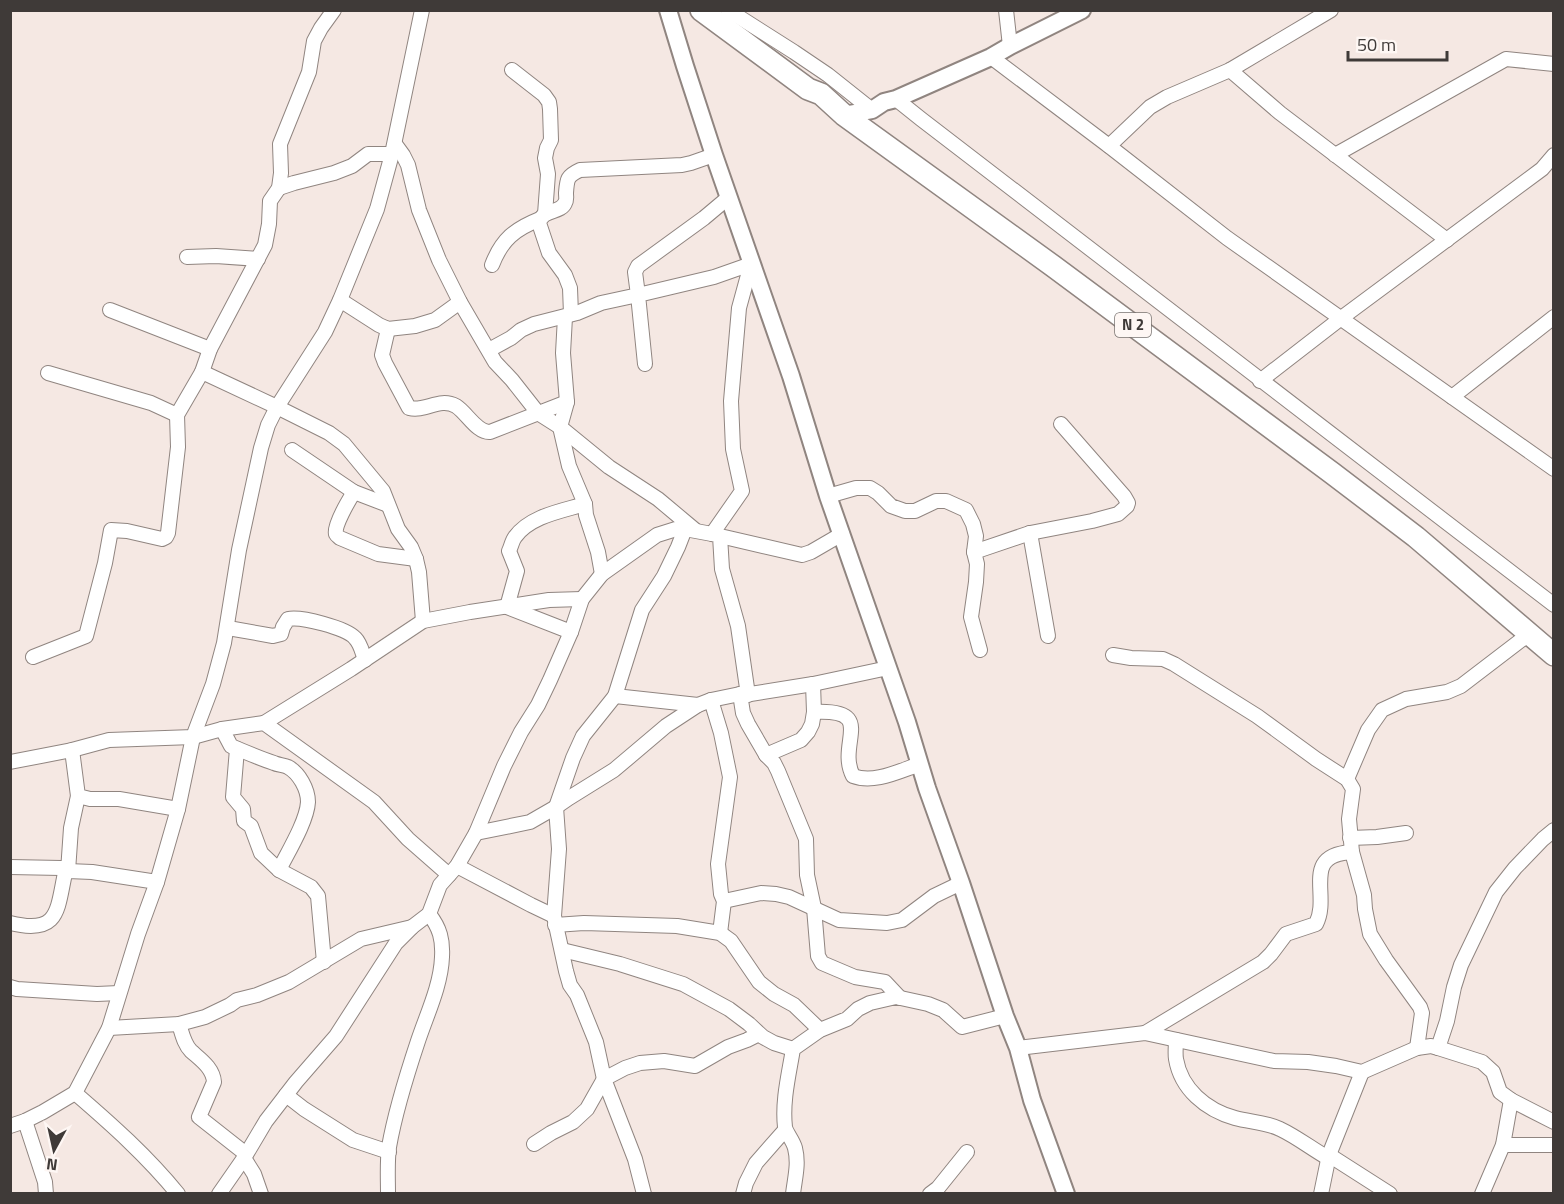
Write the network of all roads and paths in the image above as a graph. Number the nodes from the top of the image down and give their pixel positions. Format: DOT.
graph roads {
  1 [pos="334,10"];
  2 [pos="422,10"];
  3 [pos="668,10"];
  4 [pos="701,10"];
  5 [pos="728,10"];
  6 [pos="1006,10"];
  7 [pos="1082,10"];
  8 [pos="1330,10"];
  9 [pos="1010,46"];
  10 [pos="991,57"];
  11 [pos="1554,64"];
  12 [pos="512,70"];
  13 [pos="1230,70"];
  14 [pos="896,99"];
  15 [pos="872,110"];
  16 [pos="844,115"];
  17 [pos="1109,146"];
  18 [pos="393,149"];
  19 [pos="714,155"];
  20 [pos="1335,155"];
  21 [pos="1554,156"];
  22 [pos="279,188"];
  23 [pos="729,197"];
  24 [pos="542,216"];
  25 [pos="1447,240"];
  26 [pos="187,257"];
  27 [pos="258,260"];
  28 [pos="751,264"];
  29 [pos="492,265"];
  30 [pos="638,295"];
  31 [pos="340,300"];
  32 [pos="460,302"];
  33 [pos="110,310"];
  34 [pos="568,316"];
  35 [pos="1554,316"];
  36 [pos="1340,319"];
  37 [pos="388,329"];
  38 [pos="210,349"];
  39 [pos="489,350"];
  40 [pos="645,364"];
  41 [pos="201,372"];
  42 [pos="48,373"];
  43 [pos="1260,381"];
  44 [pos="1452,397"];
  45 [pos="567,402"];
  46 [pos="277,406"];
  47 [pos="538,413"];
  48 [pos="177,415"];
  49 [pos="1061,424"];
  50 [pos="561,428"];
  51 [pos="292,450"];
  52 [pos="1554,469"];
  53 [pos="354,492"];
  54 [pos="828,496"];
  55 [pos="585,504"];
  56 [pos="388,505"];
  57 [pos="690,530"];
  58 [pos="1030,533"];
  59 [pos="842,534"];
  60 [pos="716,535"];
  61 [pos="974,552"];
  62 [pos="416,560"];
  63 [pos="602,574"];
  64 [pos="582,599"];
  65 [pos="1554,605"];
  66 [pos="507,607"];
  67 [pos="423,621"];
  68 [pos="228,628"];
  69 [pos="571,632"];
  70 [pos="1529,634"];
  71 [pos="1048,636"];
  72 [pos="980,650"];
  73 [pos="1113,655"];
  74 [pos="1554,655"];
  75 [pos="33,657"];
  76 [pos="365,660"];
  77 [pos="888,668"];
  78 [pos="813,684"];
  79 [pos="744,695"];
  80 [pos="615,696"];
  81 [pos="711,700"];
  82 [pos="698,705"];
  83 [pos="814,712"];
  84 [pos="264,723"];
  85 [pos="222,729"];
  86 [pos="193,738"];
  87 [pos="237,748"];
  88 [pos="72,750"];
  89 [pos="766,754"];
  90 [pos="10,762"];
  91 [pos="920,764"];
  92 [pos="1347,779"];
  93 [pos="78,796"];
  94 [pos="556,807"];
  95 [pos="178,809"];
  96 [pos="1554,831"];
  97 [pos="476,833"];
  98 [pos="1406,833"];
  99 [pos="1350,838"];
  100 [pos="1352,852"];
  101 [pos="10,867"];
  102 [pos="279,870"];
  103 [pos="453,870"];
  104 [pos="68,871"];
  105 [pos="157,882"];
  106 [pos="961,883"];
  107 [pos="724,901"];
  108 [pos="814,908"];
  109 [pos="429,915"];
  110 [pos="554,920"];
  111 [pos="10,922"];
  112 [pos="412,927"];
  113 [pos="720,933"];
  114 [pos="562,950"];
  115 [pos="324,962"];
  116 [pos="10,987"];
  117 [pos="119,993"];
  118 [pos="900,998"];
  119 [pos="1005,1016"];
  120 [pos="179,1024"];
  121 [pos="109,1028"];
  122 [pos="820,1030"];
  123 [pos="1145,1033"];
  124 [pos="759,1034"];
  125 [pos="1176,1040"];
  126 [pos="1018,1048"];
  127 [pos="1417,1048"];
  128 [pos="1438,1048"];
  129 [pos="793,1049"];
  130 [pos="1362,1072"];
  131 [pos="604,1079"];
  132 [pos="75,1093"];
  133 [pos="286,1095"];
  134 [pos="1511,1100"];
  135 [pos="25,1121"];
  136 [pos="1554,1122"];
  137 [pos="10,1126"];
  138 [pos="785,1130"];
  139 [pos="534,1144"];
  140 [pos="1503,1144"];
  141 [pos="1554,1145"];
  142 [pos="389,1152"];
  143 [pos="967,1152"];
  144 [pos="245,1156"];
  145 [pos="1329,1157"];
  146 [pos="46,1194"];
  147 [pos="178,1194"];
  148 [pos="219,1194"];
  149 [pos="261,1194"];
  150 [pos="388,1194"];
  151 [pos="644,1194"];
  152 [pos="743,1194"];
  153 [pos="793,1194"];
  154 [pos="930,1194"];
  155 [pos="1066,1194"];
  156 [pos="1321,1194"];
  157 [pos="1390,1194"];
  158 [pos="1482,1194"];
  1 -- 22 [label="street"];
  2 -- 18 [label="street"];
  3 -- 19 [label="street"];
  4 -- 16 [label="main road, N 2"];
  5 -- 15 [label="street"];
  6 -- 9 [label="street"];
  7 -- 9 [label="street"];
  8 -- 13 [label="street"];
  9 -- 10 [label="street"];
  10 -- 14 [label="street"];
  10 -- 17 [label="street"];
  11 -- 20 [label="street"];
  12 -- 24 [label="street"];
  13 -- 17 [label="street"];
  13 -- 20 [label="street"];
  14 -- 15 [label="street"];
  14 -- 43 [label="street"];
  15 -- 16 [label="street"];
  16 -- 70 [label="main road, N 2"];
  17 -- 36 [label="street"];
  18 -- 22 [label="street"];
  18 -- 31 [label="street"];
  18 -- 32 [label="street"];
  19 -- 23 [label="street"];
  19 -- 24 [label="street"];
  20 -- 25 [label="street"];
  21 -- 25 [label="street"];
  22 -- 27 [label="street"];
  23 -- 28 [label="street"];
  23 -- 30 [label="street"];
  24 -- 29 [label="street"];
  24 -- 34 [label="street"];
  25 -- 36 [label="street"];
  26 -- 27 [label="street"];
  27 -- 38 [label="street"];
  28 -- 30 [label="street"];
  28 -- 54 [label="street"];
  28 -- 60 [label="street"];
  30 -- 34 [label="street"];
  30 -- 40 [label="street"];
  31 -- 37 [label="street"];
  31 -- 46 [label="street"];
  32 -- 37 [label="street"];
  32 -- 39 [label="street"];
  33 -- 38 [label="street"];
  34 -- 39 [label="street"];
  34 -- 45 [label="street"];
  35 -- 44 [label="street"];
  36 -- 43 [label="street"];
  36 -- 44 [label="street"];
  37 -- 47 [label="street"];
  38 -- 41 [label="street"];
  39 -- 47 [label="street"];
  41 -- 46 [label="street"];
  41 -- 48 [label="street"];
  42 -- 48 [label="street"];
  43 -- 65 [label="street"];
  44 -- 52 [label="street"];
  45 -- 47 [label="street"];
  45 -- 50 [label="street"];
  46 -- 56 [label="street"];
  46 -- 68 [label="street"];
  47 -- 50 [label="street"];
  48 -- 75 [label="street"];
  49 -- 58 [label="street"];
  50 -- 55 [label="street"];
  50 -- 57 [label="street"];
  51 -- 53 [label="street"];
  53 -- 56 [label="street"];
  53 -- 62 [label="street"];
  54 -- 59 [label="street"];
  54 -- 61 [label="street"];
  55 -- 63 [label="street"];
  55 -- 66 [label="street"];
  56 -- 62 [label="street"];
  57 -- 60 [label="street"];
  57 -- 63 [label="street"];
  57 -- 80 [label="street"];
  58 -- 61 [label="street"];
  58 -- 71 [label="street"];
  59 -- 60 [label="street"];
  59 -- 77 [label="street"];
  60 -- 79 [label="street"];
  61 -- 72 [label="street"];
  62 -- 67 [label="street"];
  63 -- 64 [label="street"];
  64 -- 66 [label="street"];
  64 -- 69 [label="street"];
  66 -- 67 [label="street"];
  66 -- 69 [label="street"];
  67 -- 76 [label="street"];
  68 -- 76 [label="street"];
  68 -- 86 [label="street"];
  69 -- 97 [label="street"];
  70 -- 74 [label="main road, N 2"];
  70 -- 92 [label="street"];
  73 -- 92 [label="street"];
  76 -- 84 [label="street"];
  77 -- 78 [label="street"];
  77 -- 91 [label="street"];
  78 -- 79 [label="street"];
  78 -- 83 [label="street"];
  79 -- 81 [label="street"];
  79 -- 89 [label="street"];
  80 -- 82 [label="street"];
  80 -- 94 [label="street"];
  81 -- 82 [label="street"];
  81 -- 107 [label="street"];
  82 -- 94 [label="street"];
  83 -- 89 [label="street"];
  83 -- 91 [label="street"];
  84 -- 85 [label="street"];
  84 -- 103 [label="street"];
  85 -- 86 [label="street"];
  85 -- 87 [label="street"];
  86 -- 88 [label="street"];
  86 -- 95 [label="street"];
  87 -- 102 [label="street"];
  87 -- 102 [label="street"];
  88 -- 90 [label="street"];
  88 -- 93 [label="street"];
  89 -- 108 [label="street"];
  91 -- 106 [label="street"];
  92 -- 99 [label="street"];
  93 -- 95 [label="street"];
  93 -- 104 [label="street"];
  94 -- 97 [label="street"];
  94 -- 110 [label="street"];
  95 -- 105 [label="street"];
  96 -- 128 [label="street"];
  97 -- 103 [label="street"];
  98 -- 99 [label="street"];
  99 -- 100 [label="street"];
  100 -- 123 [label="street"];
  100 -- 127 [label="street"];
  101 -- 104 [label="street"];
  102 -- 115 [label="street"];
  103 -- 109 [label="street"];
  103 -- 110 [label="street"];
  104 -- 105 [label="street"];
  104 -- 111 [label="street"];
  105 -- 117 [label="street"];
  106 -- 108 [label="street"];
  106 -- 119 [label="street"];
  107 -- 108 [label="street"];
  107 -- 113 [label="street"];
  108 -- 118 [label="street"];
  109 -- 112 [label="street"];
  109 -- 142 [label="street"];
  110 -- 113 [label="street"];
  110 -- 114 [label="street"];
  112 -- 115 [label="street"];
  112 -- 133 [label="street"];
  113 -- 122 [label="street"];
  114 -- 124 [label="street"];
  114 -- 131 [label="street"];
  115 -- 120 [label="street"];
  116 -- 117 [label="street"];
  117 -- 121 [label="street"];
  118 -- 119 [label="street"];
  118 -- 122 [label="street"];
  119 -- 126 [label="street"];
  120 -- 121 [label="street"];
  120 -- 144 [label="street"];
  121 -- 132 [label="street"];
  122 -- 129 [label="street"];
  123 -- 125 [label="street"];
  123 -- 126 [label="street"];
  124 -- 129 [label="street"];
  124 -- 131 [label="street"];
  125 -- 130 [label="street"];
  125 -- 145 [label="street"];
  126 -- 155 [label="street"];
  127 -- 128 [label="street"];
  127 -- 130 [label="street"];
  128 -- 134 [label="street"];
  129 -- 138 [label="street"];
  130 -- 145 [label="street"];
  131 -- 139 [label="street"];
  131 -- 151 [label="street"];
  132 -- 135 [label="street"];
  132 -- 147 [label="street"];
  133 -- 142 [label="street"];
  133 -- 144 [label="street"];
  134 -- 136 [label="street"];
  134 -- 140 [label="street"];
  135 -- 137 [label="street"];
  135 -- 146 [label="street"];
  138 -- 152 [label="street"];
  138 -- 153 [label="street"];
  140 -- 141 [label="street"];
  140 -- 158 [label="street"];
  142 -- 150 [label="street"];
  143 -- 154 [label="street"];
  144 -- 148 [label="street"];
  144 -- 149 [label="street"];
  145 -- 156 [label="street"];
  145 -- 157 [label="street"];
}
